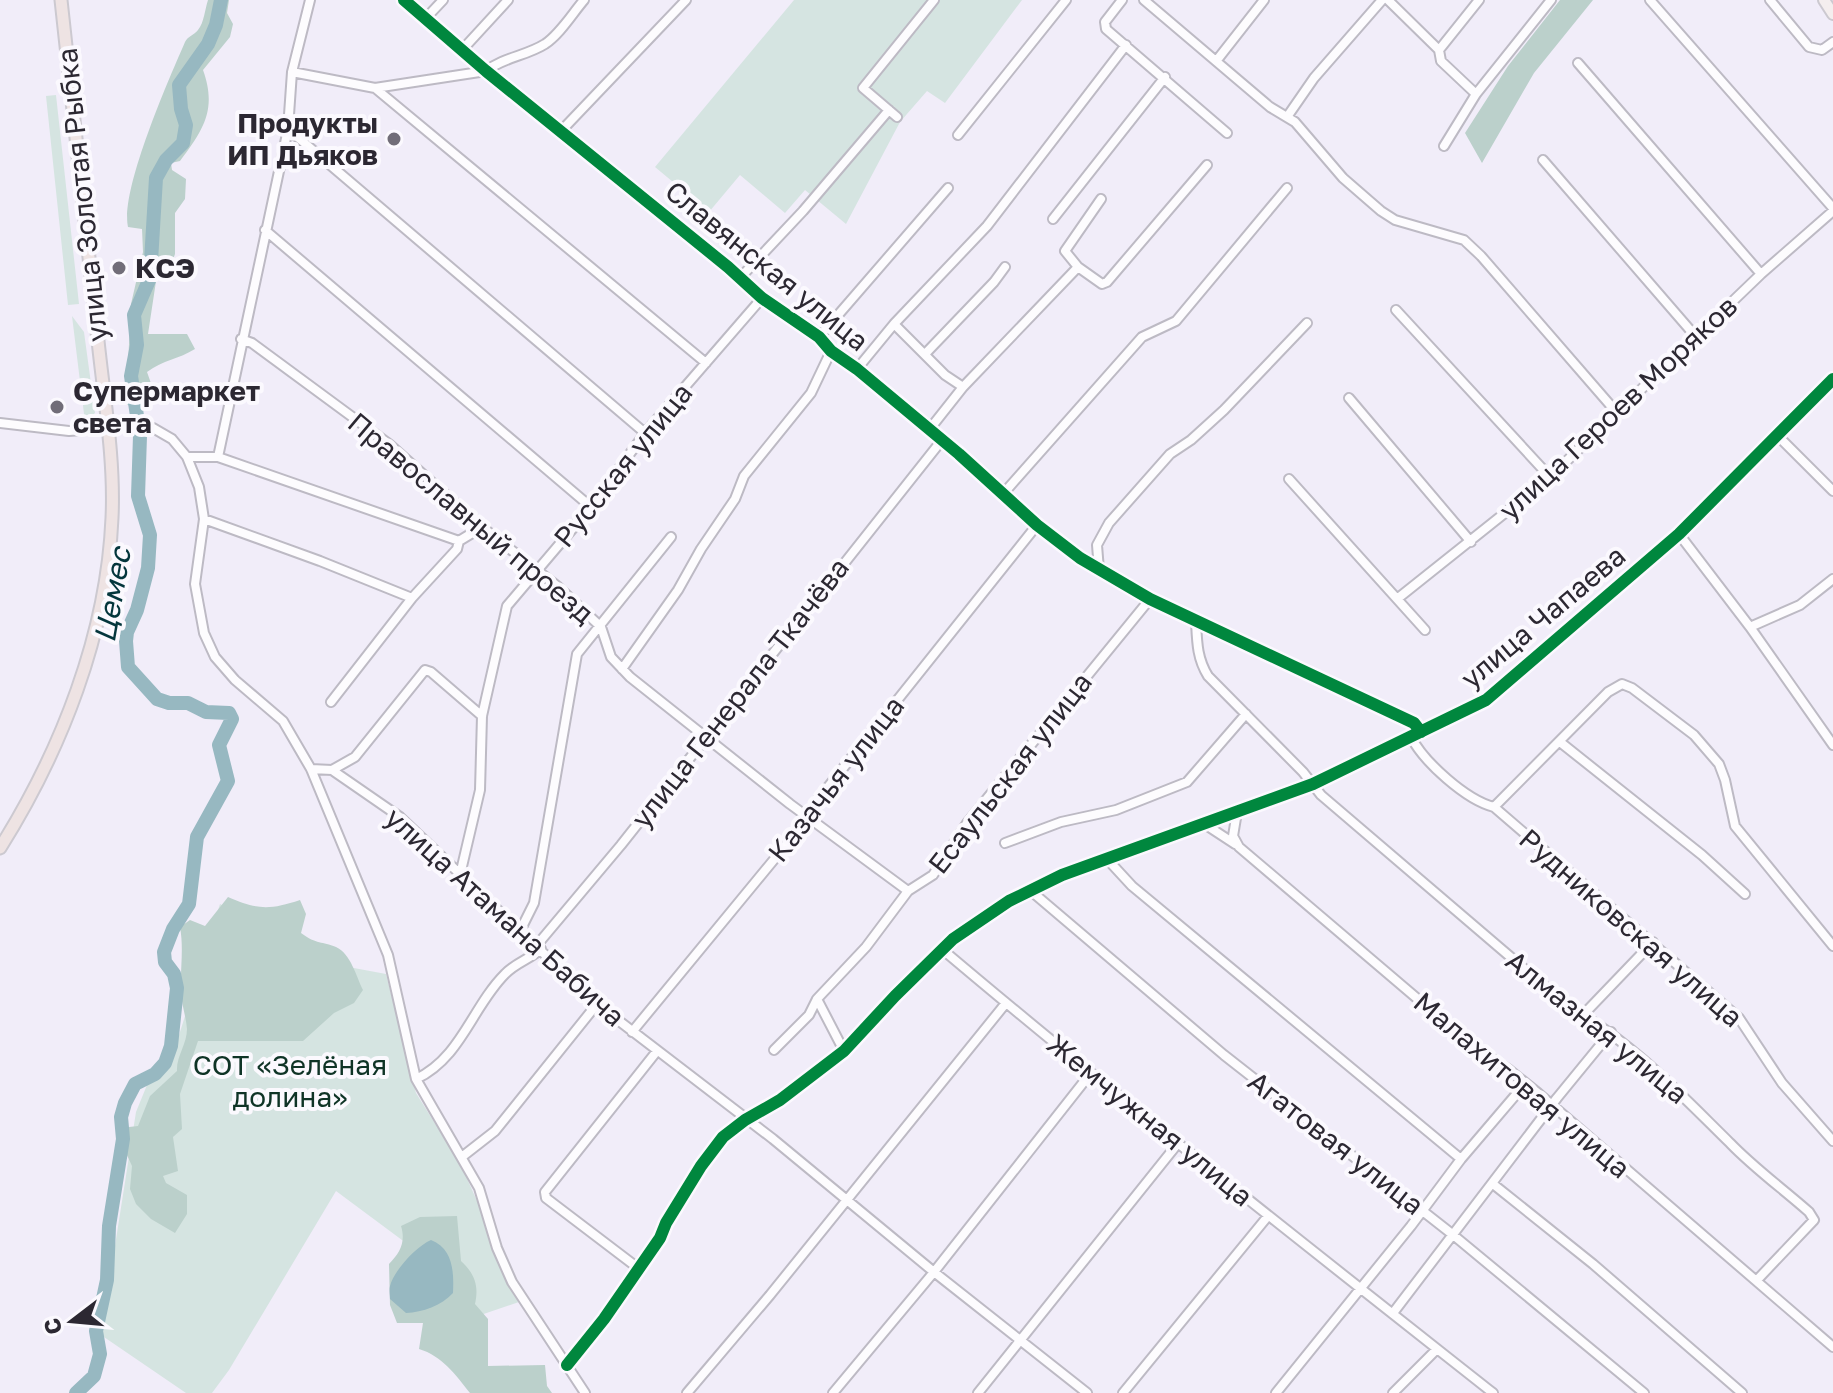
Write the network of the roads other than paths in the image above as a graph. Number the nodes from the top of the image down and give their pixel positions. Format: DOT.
graph roads {
  1 [pos="61,0"];
  2 [pos="310,0"];
  3 [pos="404,0"];
  4 [pos="443,0"];
  5 [pos="508,0"];
  6 [pos="584,0"];
  7 [pos="686,0"];
  8 [pos="934,0"];
  9 [pos="1066,0"];
  10 [pos="1144,0"];
  11 [pos="1264,0"];
  12 [pos="1382,0"];
  13 [pos="1388,0"];
  14 [pos="1479,0"];
  15 [pos="1551,0"];
  16 [pos="1650,0"];
  17 [pos="1770,0"];
  18 [pos="1824,0"];
  19 [pos="1120,2"];
  20 [pos="1833,14"];
  21 [pos="426,18"];
  22 [pos="1833,42"];
  23 [pos="1126,45"];
  24 [pos="463,49"];
  25 [pos="1439,50"];
  26 [pos="1217,60"];
  27 [pos="1578,63"];
  28 [pos="486,71"];
  29 [pos="292,72"];
  30 [pos="1165,77"];
  31 [pos="375,88"];
  32 [pos="1476,94"];
  33 [pos="889,110"];
  34 [pos="897,117"];
  35 [pos="1287,117"];
  36 [pos="288,129"];
  37 [pos="562,130"];
  38 [pos="1227,133"];
  39 [pos="958,135"];
  40 [pos="1444,146"];
  41 [pos="1543,160"];
  42 [pos="1207,165"];
  43 [pos="948,188"];
  44 [pos="1287,188"];
  45 [pos="1101,199"];
  46 [pos="1833,210"];
  47 [pos="1053,219"];
  48 [pos="265,230"];
  49 [pos="1005,267"];
  50 [pos="1078,267"];
  51 [pos="1761,274"];
  52 [pos="740,278"];
  53 [pos="762,298"];
  54 [pos="1396,310"];
  55 [pos="1307,323"];
  56 [pos="894,324"];
  57 [pos="819,337"];
  58 [pos="1697,338"];
  59 [pos="241,339"];
  60 [pos="831,351"];
  61 [pos="925,354"];
  62 [pos="706,363"];
  63 [pos="857,369"];
  64 [pos="1833,379"];
  65 [pos="963,387"];
  66 [pos="1349,398"];
  67 [pos="1618,414"];
  68 [pos="0,423"];
  69 [pos="107,428"];
  70 [pos="929,430"];
  71 [pos="645,433"];
  72 [pos="1776,434"];
  73 [pos="942,440"];
  74 [pos="187,457"];
  75 [pos="218,457"];
  76 [pos="1550,477"];
  77 [pos="1289,479"];
  78 [pos="1833,491"];
  79 [pos="1003,494"];
  80 [pos="591,507"];
  81 [pos="204,519"];
  82 [pos="1037,525"];
  83 [pos="482,527"];
  84 [pos="1679,534"];
  85 [pos="671,537"];
  86 [pos="459,541"];
  87 [pos="1471,542"];
  88 [pos="536,569"];
  89 [pos="1099,570"];
  90 [pos="1833,579"];
  91 [pos="412,598"];
  92 [pos="1150,599"];
  93 [pos="1397,599"];
  94 [pos="1196,621"];
  95 [pos="601,627"];
  96 [pos="1750,627"];
  97 [pos="1425,630"];
  98 [pos="622,669"];
  99 [pos="331,702"];
  100 [pos="1246,714"];
  101 [pos="482,716"];
  102 [pos="1421,732"];
  103 [pos="708,736"];
  104 [pos="1411,737"];
  105 [pos="1560,742"];
  106 [pos="1833,745"];
  107 [pos="311,769"];
  108 [pos="332,770"];
  109 [pos="1313,784"];
  110 [pos="1494,807"];
  111 [pos="1237,812"];
  112 [pos="809,817"];
  113 [pos="1206,825"];
  114 [pos="1005,843"];
  115 [pos="1239,847"];
  116 [pos="0,848"];
  117 [pos="1108,860"];
  118 [pos="460,875"];
  119 [pos="908,891"];
  120 [pos="1031,891"];
  121 [pos="1745,894"];
  122 [pos="521,929"];
  123 [pos="1653,942"];
  124 [pos="1833,946"];
  125 [pos="539,947"];
  126 [pos="943,950"];
  127 [pos="817,999"];
  128 [pos="1006,1003"];
  129 [pos="597,1004"];
  130 [pos="1583,1015"];
  131 [pos="632,1032"];
  132 [pos="1611,1032"];
  133 [pos="774,1050"];
  134 [pos="657,1051"];
  135 [pos="844,1051"];
  136 [pos="1090,1074"];
  137 [pos="416,1079"];
  138 [pos="1525,1084"];
  139 [pos="1551,1106"];
  140 [pos="745,1120"];
  141 [pos="1833,1141"];
  142 [pos="1179,1142"];
  143 [pos="463,1156"];
  144 [pos="1461,1159"];
  145 [pos="1493,1184"];
  146 [pos="845,1200"];
  147 [pos="1422,1210"];
  148 [pos="1268,1216"];
  149 [pos="1452,1234"];
  150 [pos="638,1268"];
  151 [pos="934,1272"];
  152 [pos="1757,1280"];
  153 [pos="1358,1289"];
  154 [pos="1393,1313"];
  155 [pos="1021,1341"];
  156 [pos="1833,1347"];
  157 [pos="1437,1349"];
  158 [pos="567,1365"];
  159 [pos="585,1393"];
  160 [pos="687,1393"];
  161 [pos="833,1393"];
  162 [pos="978,1393"];
  163 [pos="1087,1393"];
  164 [pos="1123,1393"];
  165 [pos="1276,1393"];
  166 [pos="1393,1393"];
  167 [pos="1493,1393"];
  168 [pos="1644,1393"];
  169 [pos="1742,1393"];
  1 -- 69 [label="highway, улица Золотая Рыбка"];
  2 -- 29 [label="street"];
  3 -- 21 [label="street, Славянская улица"];
  4 -- 21 [label="street"];
  5 -- 24 [label="street"];
  6 -- 28 [label="street"];
  7 -- 37 [label="street"];
  8 -- 33 [label="street"];
  9 -- 39 [label="street"];
  10 -- 26 [label="street"];
  11 -- 26 [label="street"];
  12 -- 35 [label="street"];
  13 -- 25 [label="street"];
  14 -- 25 [label="street"];
  15 -- 32 [label="street"];
  16 -- 46 [label="street"];
  17 -- 22 [label="street"];
  18 -- 20 [label="main road"];
  19 -- 23 [label="street"];
  21 -- 24 [label="street, Славянская улица"];
  23 -- 30 [label="street"];
  23 -- 56 [label="street"];
  24 -- 28 [label="street, Славянская улица"];
  25 -- 32 [label="street"];
  26 -- 35 [label="street"];
  27 -- 51 [label="street"];
  28 -- 31 [label="street"];
  28 -- 37 [label="street, Славянская улица"];
  29 -- 31 [label="street"];
  29 -- 36 [label="street"];
  30 -- 38 [label="street"];
  30 -- 47 [label="street"];
  31 -- 62 [label="street"];
  32 -- 40 [label="street"];
  33 -- 34 [label="street"];
  33 -- 52 [label="street"];
  35 -- 67 [label="street"];
  36 -- 48 [label="street"];
  36 -- 71 [label="street"];
  37 -- 52 [label="street, Славянская улица"];
  41 -- 58 [label="street"];
  42 -- 50 [label="street"];
  43 -- 57 [label="street"];
  44 -- 79 [label="street"];
  45 -- 50 [label="street"];
  46 -- 51 [label="street, улица Героев Моряков"];
  48 -- 59 [label="street"];
  48 -- 80 [label="street"];
  49 -- 61 [label="street"];
  50 -- 65 [label="street"];
  51 -- 58 [label="street, улица Героев Моряков"];
  52 -- 53 [label="street, Славянская улица"];
  53 -- 57 [label="street, Славянская улица"];
  53 -- 62 [label="street, Русская улица"];
  54 -- 76 [label="street"];
  55 -- 89 [label="street"];
  56 -- 61 [label="street"];
  56 -- 63 [label="street"];
  57 -- 60 [label="street, Славянская улица"];
  58 -- 67 [label="street, улица Героев Моряков"];
  59 -- 75 [label="street"];
  59 -- 83 [label="street, Православный проезд"];
  60 -- 63 [label="street, Славянская улица"];
  60 -- 98 [label="street"];
  61 -- 65 [label="street"];
  62 -- 71 [label="street, Русская улица"];
  63 -- 70 [label="street, Славянская улица"];
  64 -- 72 [label="street, улица Чапаева"];
  65 -- 70 [label="street"];
  66 -- 87 [label="street"];
  67 -- 76 [label="street, улица Героев Моряков"];
  68 -- 69 [label="street"];
  69 -- 74 [label="street"];
  69 -- 116 [label="highway, улица Золотая Рыбка"];
  70 -- 73 [label="street, Славянская улица"];
  71 -- 80 [label="street, Русская улица"];
  72 -- 78 [label="street"];
  72 -- 84 [label="street, улица Чапаева"];
  73 -- 79 [label="street, Славянская улица"];
  73 -- 103 [label="street, улица Генерала Ткачёва"];
  74 -- 75 [label="street"];
  74 -- 81 [label="street"];
  75 -- 86 [label="street"];
  76 -- 87 [label="street, улица Героев Моряков"];
  77 -- 93 [label="street"];
  79 -- 82 [label="street, Славянская улица"];
  80 -- 88 [label="street, Русская улица"];
  81 -- 91 [label="street"];
  81 -- 107 [label="street"];
  82 -- 89 [label="street, Славянская улица"];
  82 -- 112 [label="street, Казачья улица"];
  83 -- 86 [label="street"];
  83 -- 88 [label="street, Православный проезд"];
  84 -- 96 [label="street"];
  84 -- 102 [label="street, улица Чапаева"];
  85 -- 95 [label="street"];
  86 -- 91 [label="street"];
  87 -- 93 [label="street, улица Героев Моряков"];
  88 -- 95 [label="street, Православный проезд"];
  88 -- 101 [label="street, Русская улица"];
  89 -- 92 [label="street, Славянская улица"];
  90 -- 96 [label="street"];
  91 -- 99 [label="street"];
  92 -- 94 [label="street"];
  92 -- 119 [label="street, Есаульская улица"];
  93 -- 97 [label="street"];
  94 -- 100 [label="street, Алмазная улица"];
  94 -- 102 [label="street"];
  95 -- 98 [label="street, Православный проезд"];
  95 -- 122 [label="street"];
  96 -- 106 [label="street"];
  98 -- 103 [label="street, Православный проезд"];
  100 -- 109 [label="street, Алмазная улица"];
  100 -- 114 [label="street"];
  101 -- 108 [label="street"];
  101 -- 118 [label="street, Русская улица"];
  102 -- 104 [label="street, улица Чапаева"];
  103 -- 112 [label="street, Православный проезд"];
  103 -- 125 [label="street, улица Генерала Ткачёва"];
  104 -- 109 [label="street, улица Чапаева"];
  104 -- 110 [label="street, Рудниковская улица"];
  105 -- 110 [label="street"];
  105 -- 121 [label="street"];
  105 -- 124 [label="street"];
  107 -- 108 [label="street"];
  107 -- 137 [label="street"];
  108 -- 118 [label="street, улица Атамана Бабича"];
  109 -- 111 [label="street, улица Чапаева"];
  109 -- 130 [label="street, Алмазная улица"];
  110 -- 123 [label="street, Рудниковская улица"];
  111 -- 113 [label="street"];
  111 -- 115 [label="street"];
  112 -- 119 [label="street, Православный проезд"];
  112 -- 131 [label="street, Казачья улица"];
  113 -- 115 [label="street, Малахитовая улица"];
  113 -- 117 [label="street"];
  115 -- 138 [label="street, Малахитовая улица"];
  117 -- 120 [label="street"];
  117 -- 144 [label="street"];
  118 -- 122 [label="street, улица Атамана Бабича"];
  119 -- 127 [label="street, Есаульская улица"];
  120 -- 126 [label="street"];
  120 -- 147 [label="street, Агатовая улица"];
  122 -- 125 [label="street, улица Атамана Бабича"];
  123 -- 130 [label="street"];
  123 -- 141 [label="street, Рудниковская улица"];
  125 -- 129 [label="street, улица Атамана Бабича"];
  125 -- 137 [label="street, улица Генерала Ткачёва"];
  126 -- 128 [label="street, Жемчужная улица"];
  126 -- 135 [label="street"];
  127 -- 133 [label="street, Есаульская улица"];
  127 -- 135 [label="street"];
  128 -- 136 [label="street, Жемчужная улица"];
  128 -- 146 [label="street"];
  129 -- 131 [label="street, улица Атамана Бабича"];
  129 -- 143 [label="street"];
  130 -- 132 [label="street, Алмазная улица"];
  131 -- 134 [label="street, улица Атамана Бабича"];
  132 -- 139 [label="street"];
  132 -- 152 [label="street, Алмазная улица"];
  134 -- 140 [label="street, улица Атамана Бабича"];
  134 -- 150 [label="street"];
  135 -- 140 [label="street"];
  136 -- 142 [label="street, Жемчужная улица"];
  136 -- 151 [label="street"];
  137 -- 143 [label="street"];
  138 -- 139 [label="street, Малахитовая улица"];
  138 -- 144 [label="street"];
  139 -- 145 [label="street"];
  139 -- 152 [label="street, Малахитовая улица"];
  140 -- 146 [label="street, улица Атамана Бабича"];
  140 -- 150 [label="street"];
  142 -- 148 [label="street, Жемчужная улица"];
  142 -- 155 [label="street"];
  143 -- 158 [label="street"];
  144 -- 147 [label="street"];
  145 -- 149 [label="street"];
  145 -- 169 [label="street"];
  146 -- 151 [label="street, улица Атамана Бабича"];
  146 -- 160 [label="street"];
  147 -- 149 [label="street, Агатовая улица"];
  147 -- 153 [label="street"];
  148 -- 153 [label="street, Жемчужная улица"];
  148 -- 164 [label="street"];
  149 -- 154 [label="street"];
  149 -- 168 [label="street, Агатовая улица"];
  150 -- 158 [label="street"];
  151 -- 155 [label="street, улица Атамана Бабича"];
  151 -- 161 [label="street"];
  152 -- 156 [label="street, Малахитовая улица"];
  153 -- 154 [label="street, Жемчужная улица"];
  153 -- 165 [label="street"];
  154 -- 157 [label="street, Жемчужная улица"];
  155 -- 162 [label="street"];
  155 -- 163 [label="street, улица Атамана Бабича"];
  157 -- 166 [label="street"];
  157 -- 167 [label="street, Жемчужная улица"];
  158 -- 159 [label="street"];
}
